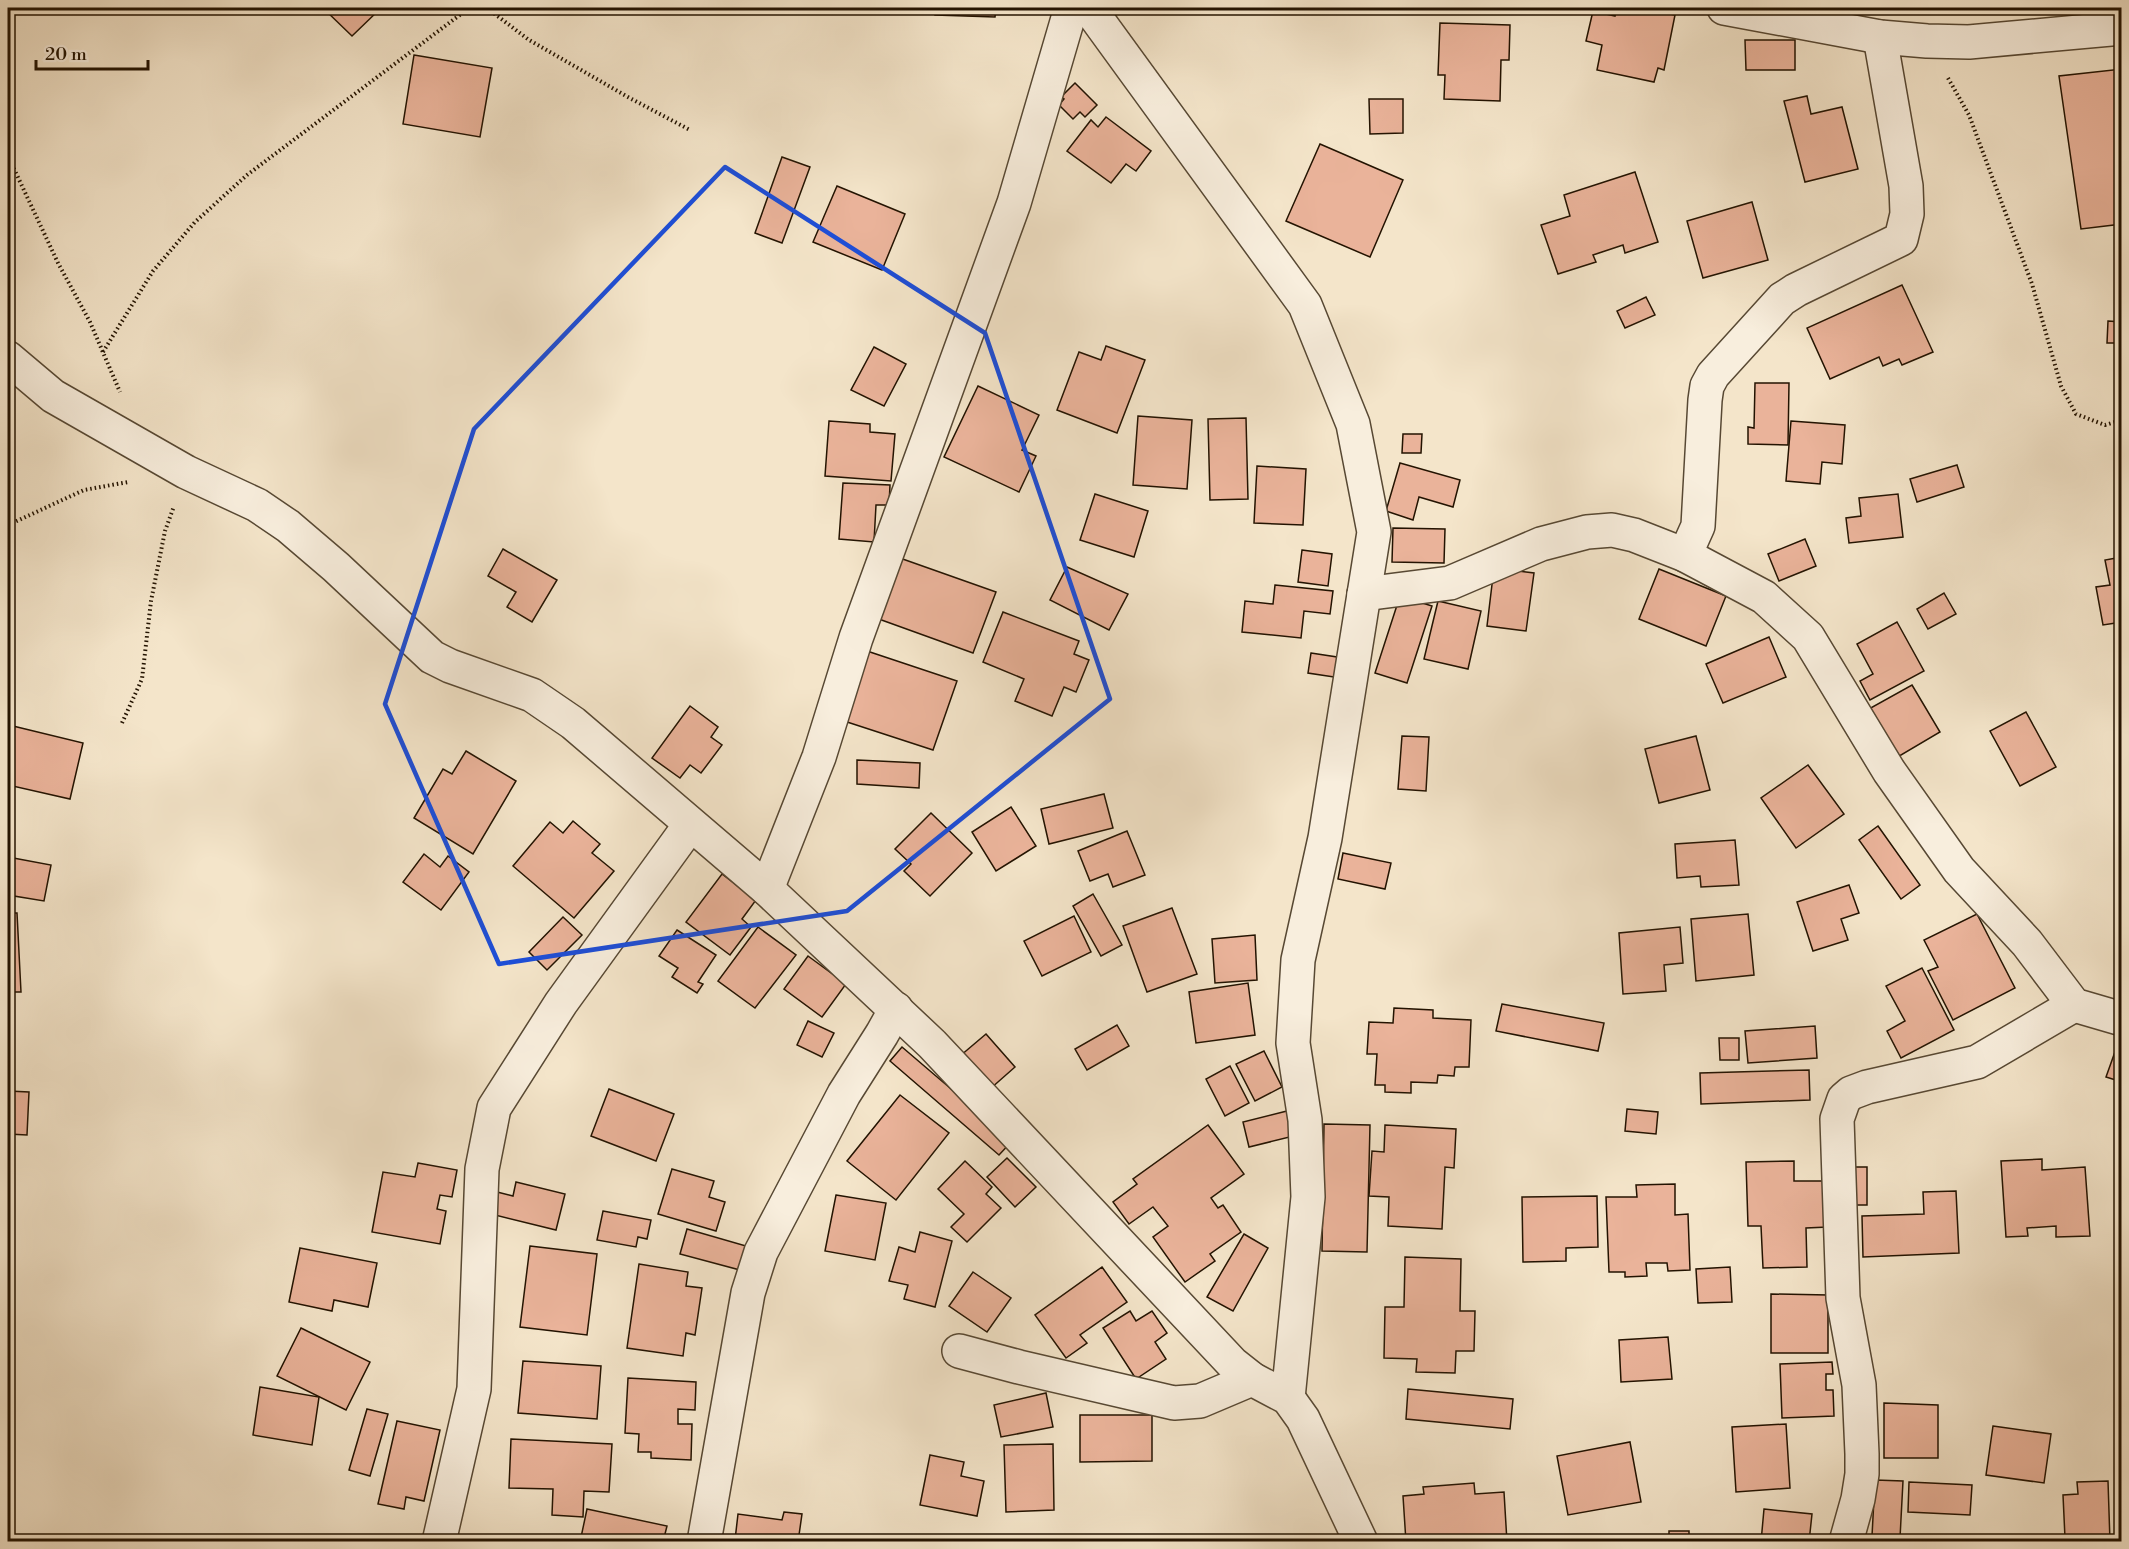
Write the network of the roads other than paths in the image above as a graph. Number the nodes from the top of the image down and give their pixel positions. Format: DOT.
graph roads {
  1 [pos="1071,8"];
  2 [pos="1089,8"];
  3 [pos="1724,8"];
  4 [pos="2121,28"];
  5 [pos="1880,37"];
  6 [pos="8,358"];
  7 [pos="1685,555"];
  8 [pos="1364,594"];
  9 [pos="690,825"];
  10 [pos="767,889"];
  11 [pos="2074,1005"];
  12 [pos="896,1009"];
  13 [pos="2121,1019"];
  14 [pos="959,1351"];
  15 [pos="1252,1379"];
  16 [pos="1288,1398"];
  17 [pos="439,1542"];
  18 [pos="704,1542"];
  19 [pos="1360,1542"];
  20 [pos="1846,1542"];
  1 -- 10 [label="street"];
  2 -- 8 [label="street"];
  3 -- 5 [label="street"];
  4 -- 5 [label="street"];
  5 -- 7 [label="street"];
  6 -- 9 [label="street"];
  7 -- 8 [label="street"];
  7 -- 11 [label="street"];
  8 -- 16 [label="street"];
  9 -- 10 [label="street"];
  9 -- 17 [label="street"];
  10 -- 12 [label="street"];
  11 -- 13 [label="street"];
  11 -- 20 [label="street"];
  12 -- 15 [label="street"];
  12 -- 18 [label="street"];
  14 -- 15 [label="street"];
  15 -- 16 [label="street"];
  16 -- 19 [label="street"];
}
